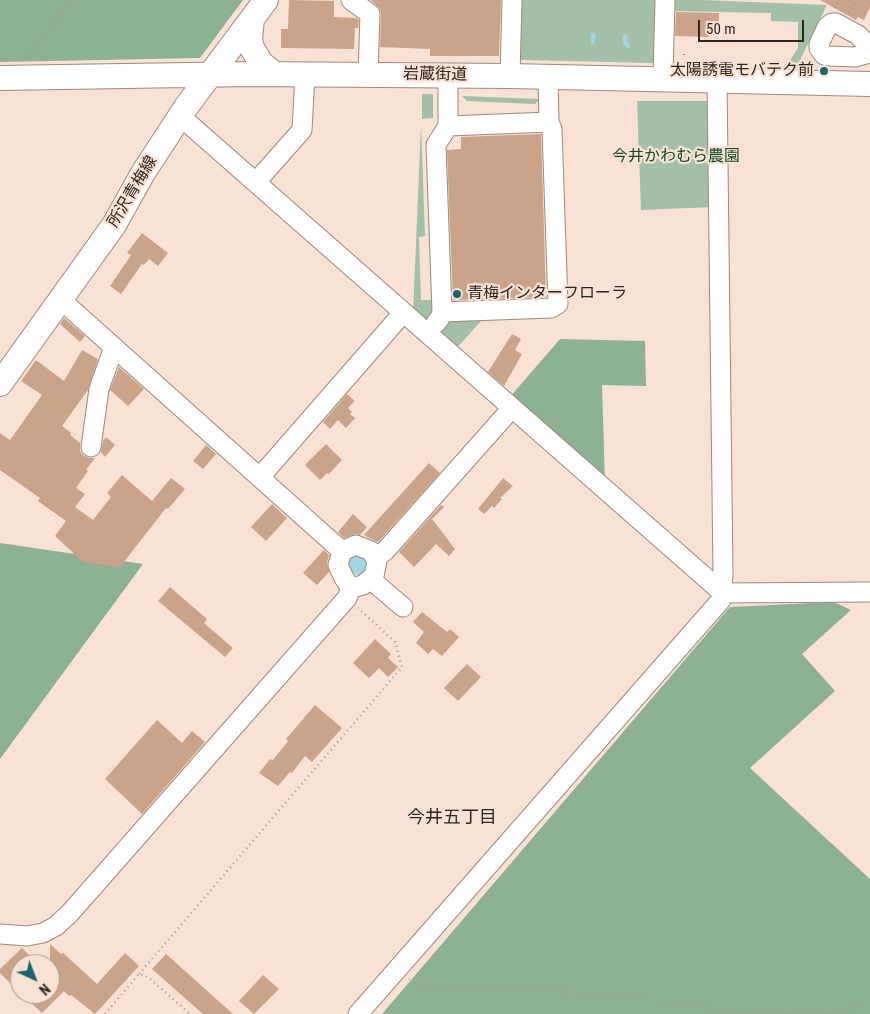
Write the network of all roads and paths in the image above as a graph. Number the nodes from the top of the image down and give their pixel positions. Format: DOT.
graph roads {
  1 [pos="71,0"];
  2 [pos="266,0"];
  3 [pos="351,0"];
  4 [pos="512,0"];
  5 [pos="665,0"];
  6 [pos="856,0"];
  7 [pos="846,17"];
  8 [pos="252,19"];
  9 [pos="870,47"];
  10 [pos="870,53"];
  11 [pos="274,74"];
  12 [pos="210,75"];
  13 [pos="305,75"];
  14 [pos="368,75"];
  15 [pos="448,76"];
  16 [pos="510,76"];
  17 [pos="548,77"];
  18 [pos="11,78"];
  19 [pos="663,79"];
  20 [pos="717,80"];
  21 [pos="870,84"];
  22 [pos="180,116"];
  23 [pos="549,122"];
  24 [pos="448,126"];
  25 [pos="256,182"];
  26 [pos="60,299"];
  27 [pos="442,312"];
  28 [pos="403,313"];
  29 [pos="427,333"];
  30 [pos="114,347"];
  31 [pos="0,384"];
  32 [pos="512,408"];
  33 [pos="91,446"];
  34 [pos="260,477"];
  35 [pos="342,551"];
  36 [pos="376,558"];
  37 [pos="370,579"];
  38 [pos="870,592"];
  39 [pos="349,593"];
  40 [pos="722,593"];
  41 [pos="403,607"];
  42 [pos="0,934"];
  43 [pos="398,967"];
  44 [pos="139,974"];
  45 [pos="870,998"];
  46 [pos="105,1014"];
  47 [pos="190,1014"];
  48 [pos="358,1014"];
  49 [pos="836,1014"];
  50 [pos="840,1014"];
  1 -- 18 [label="path"];
  2 -- 8 [label="main road, 所沢青梅線"];
  3 -- 14 [label="street"];
  4 -- 16 [label="street"];
  5 -- 19 [label="street"];
  6 -- 7 [label="path"];
  8 -- 11 [label="main road"];
  8 -- 12 [label="main road, 所沢青梅線"];
  9 -- 10 [label="street"];
  11 -- 12 [label="main road, 岩蔵街道"];
  11 -- 13 [label="main road, 岩蔵街道"];
  12 -- 18 [label="main road, 岩蔵街道"];
  12 -- 22 [label="main road, 所沢青梅線"];
  13 -- 14 [label="main road, 岩蔵街道"];
  13 -- 25 [label="street"];
  14 -- 15 [label="main road, 岩蔵街道"];
  15 -- 16 [label="main road, 岩蔵街道"];
  15 -- 24 [label="street"];
  16 -- 17 [label="main road, 岩蔵街道"];
  17 -- 19 [label="main road, 岩蔵街道"];
  17 -- 23 [label="street"];
  19 -- 20 [label="main road, 岩蔵街道"];
  20 -- 21 [label="main road, 岩蔵街道"];
  20 -- 40 [label="street"];
  22 -- 25 [label="street"];
  22 -- 26 [label="main road, 所沢青梅線"];
  23 -- 24 [label="street"];
  23 -- 27 [label="street"];
  24 -- 27 [label="street"];
  25 -- 28 [label="street"];
  26 -- 30 [label="street"];
  26 -- 31 [label="main road, 所沢青梅線"];
  27 -- 29 [label="street"];
  28 -- 29 [label="street"];
  28 -- 34 [label="street"];
  29 -- 32 [label="street"];
  30 -- 33 [label="street"];
  30 -- 34 [label="street"];
  32 -- 36 [label="street"];
  32 -- 40 [label="street"];
  34 -- 35 [label="street"];
  35 -- 36 [label="street"];
  35 -- 39 [label="street"];
  36 -- 37 [label="street"];
  37 -- 39 [label="street"];
  37 -- 41 [label="street"];
  38 -- 40 [label="street"];
  39 -- 42 [label="street"];
  39 -- 44 [label="path"];
  40 -- 43 [label="street"];
  43 -- 48 [label="street"];
  43 -- 49 [label="path"];
  44 -- 46 [label="path"];
  44 -- 47 [label="path"];
  45 -- 50 [label="path"];
}
